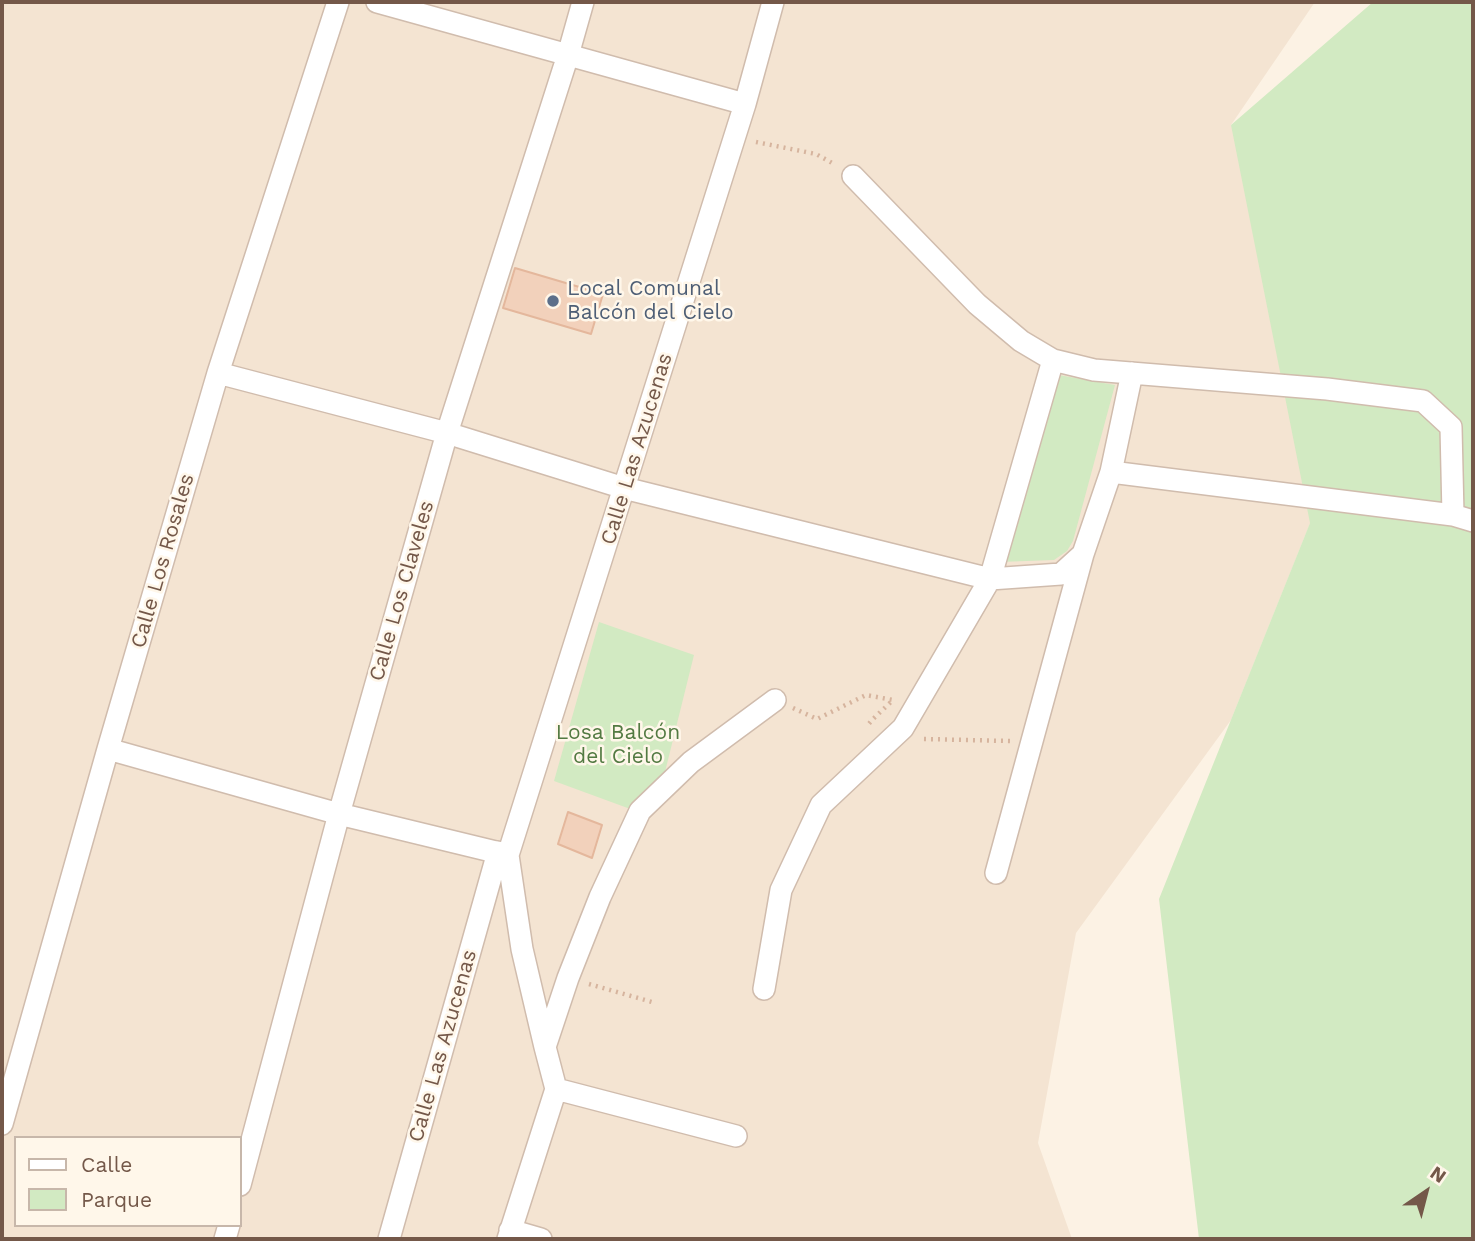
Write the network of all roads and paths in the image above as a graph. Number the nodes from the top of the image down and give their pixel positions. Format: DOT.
graph roads {
  1 [pos="338,2"];
  2 [pos="377,2"];
  3 [pos="583,2"];
  4 [pos="774,2"];
  5 [pos="568,55"];
  6 [pos="745,104"];
  7 [pos="734,138"];
  8 [pos="853,176"];
  9 [pos="1053,360"];
  10 [pos="218,373"];
  11 [pos="1132,373"];
  12 [pos="447,433"];
  13 [pos="1111,472"];
  14 [pos="624,488"];
  15 [pos="1463,518"];
  16 [pos="1083,554"];
  17 [pos="990,579"];
  18 [pos="775,700"];
  19 [pos="923,739"];
  20 [pos="1032,741"];
  21 [pos="108,749"];
  22 [pos="867,761"];
  23 [pos="339,814"];
  24 [pos="503,853"];
  25 [pos="996,873"];
  26 [pos="568,978"];
  27 [pos="764,989"];
  28 [pos="652,1002"];
  29 [pos="545,1047"];
  30 [pos="556,1089"];
  31 [pos="2,1125"];
  32 [pos="736,1136"];
  33 [pos="242,1178"];
  34 [pos="509,1235"];
  35 [pos="389,1239"];
  36 [pos="541,1239"];
  1 -- 10 [label="street, Calle Los Rosales"];
  2 -- 5 [label="street"];
  3 -- 5 [label="street, Calle Los Claveles"];
  4 -- 6 [label="street, Calle Las Azucenas"];
  5 -- 6 [label="street"];
  5 -- 12 [label="street, Calle Los Claveles"];
  6 -- 7 [label="street, Calle Las Azucenas"];
  7 -- 8 [label="path"];
  7 -- 14 [label="street, Calle Las Azucenas"];
  8 -- 9 [label="street"];
  9 -- 11 [label="street"];
  9 -- 17 [label="street"];
  10 -- 12 [label="street"];
  10 -- 21 [label="street, Calle Los Rosales"];
  11 -- 13 [label="street"];
  11 -- 15 [label="street"];
  12 -- 14 [label="street"];
  12 -- 23 [label="street, Calle Los Claveles"];
  13 -- 15 [label="street"];
  13 -- 16 [label="street"];
  14 -- 17 [label="street"];
  14 -- 24 [label="street, Calle Las Azucenas"];
  16 -- 17 [label="street"];
  16 -- 20 [label="street"];
  17 -- 22 [label="street"];
  18 -- 22 [label="path"];
  18 -- 26 [label="street"];
  19 -- 20 [label="path"];
  20 -- 25 [label="street"];
  21 -- 23 [label="street"];
  21 -- 31 [label="street, Calle Los Rosales"];
  22 -- 27 [label="street"];
  23 -- 24 [label="street"];
  23 -- 33 [label="street, Calle Los Claveles"];
  24 -- 29 [label="street"];
  24 -- 35 [label="street, Calle Las Azucenas"];
  26 -- 28 [label="path"];
  26 -- 29 [label="street"];
  29 -- 30 [label="street"];
  30 -- 32 [label="street"];
  30 -- 34 [label="street"];
  34 -- 36 [label="street"];
}
